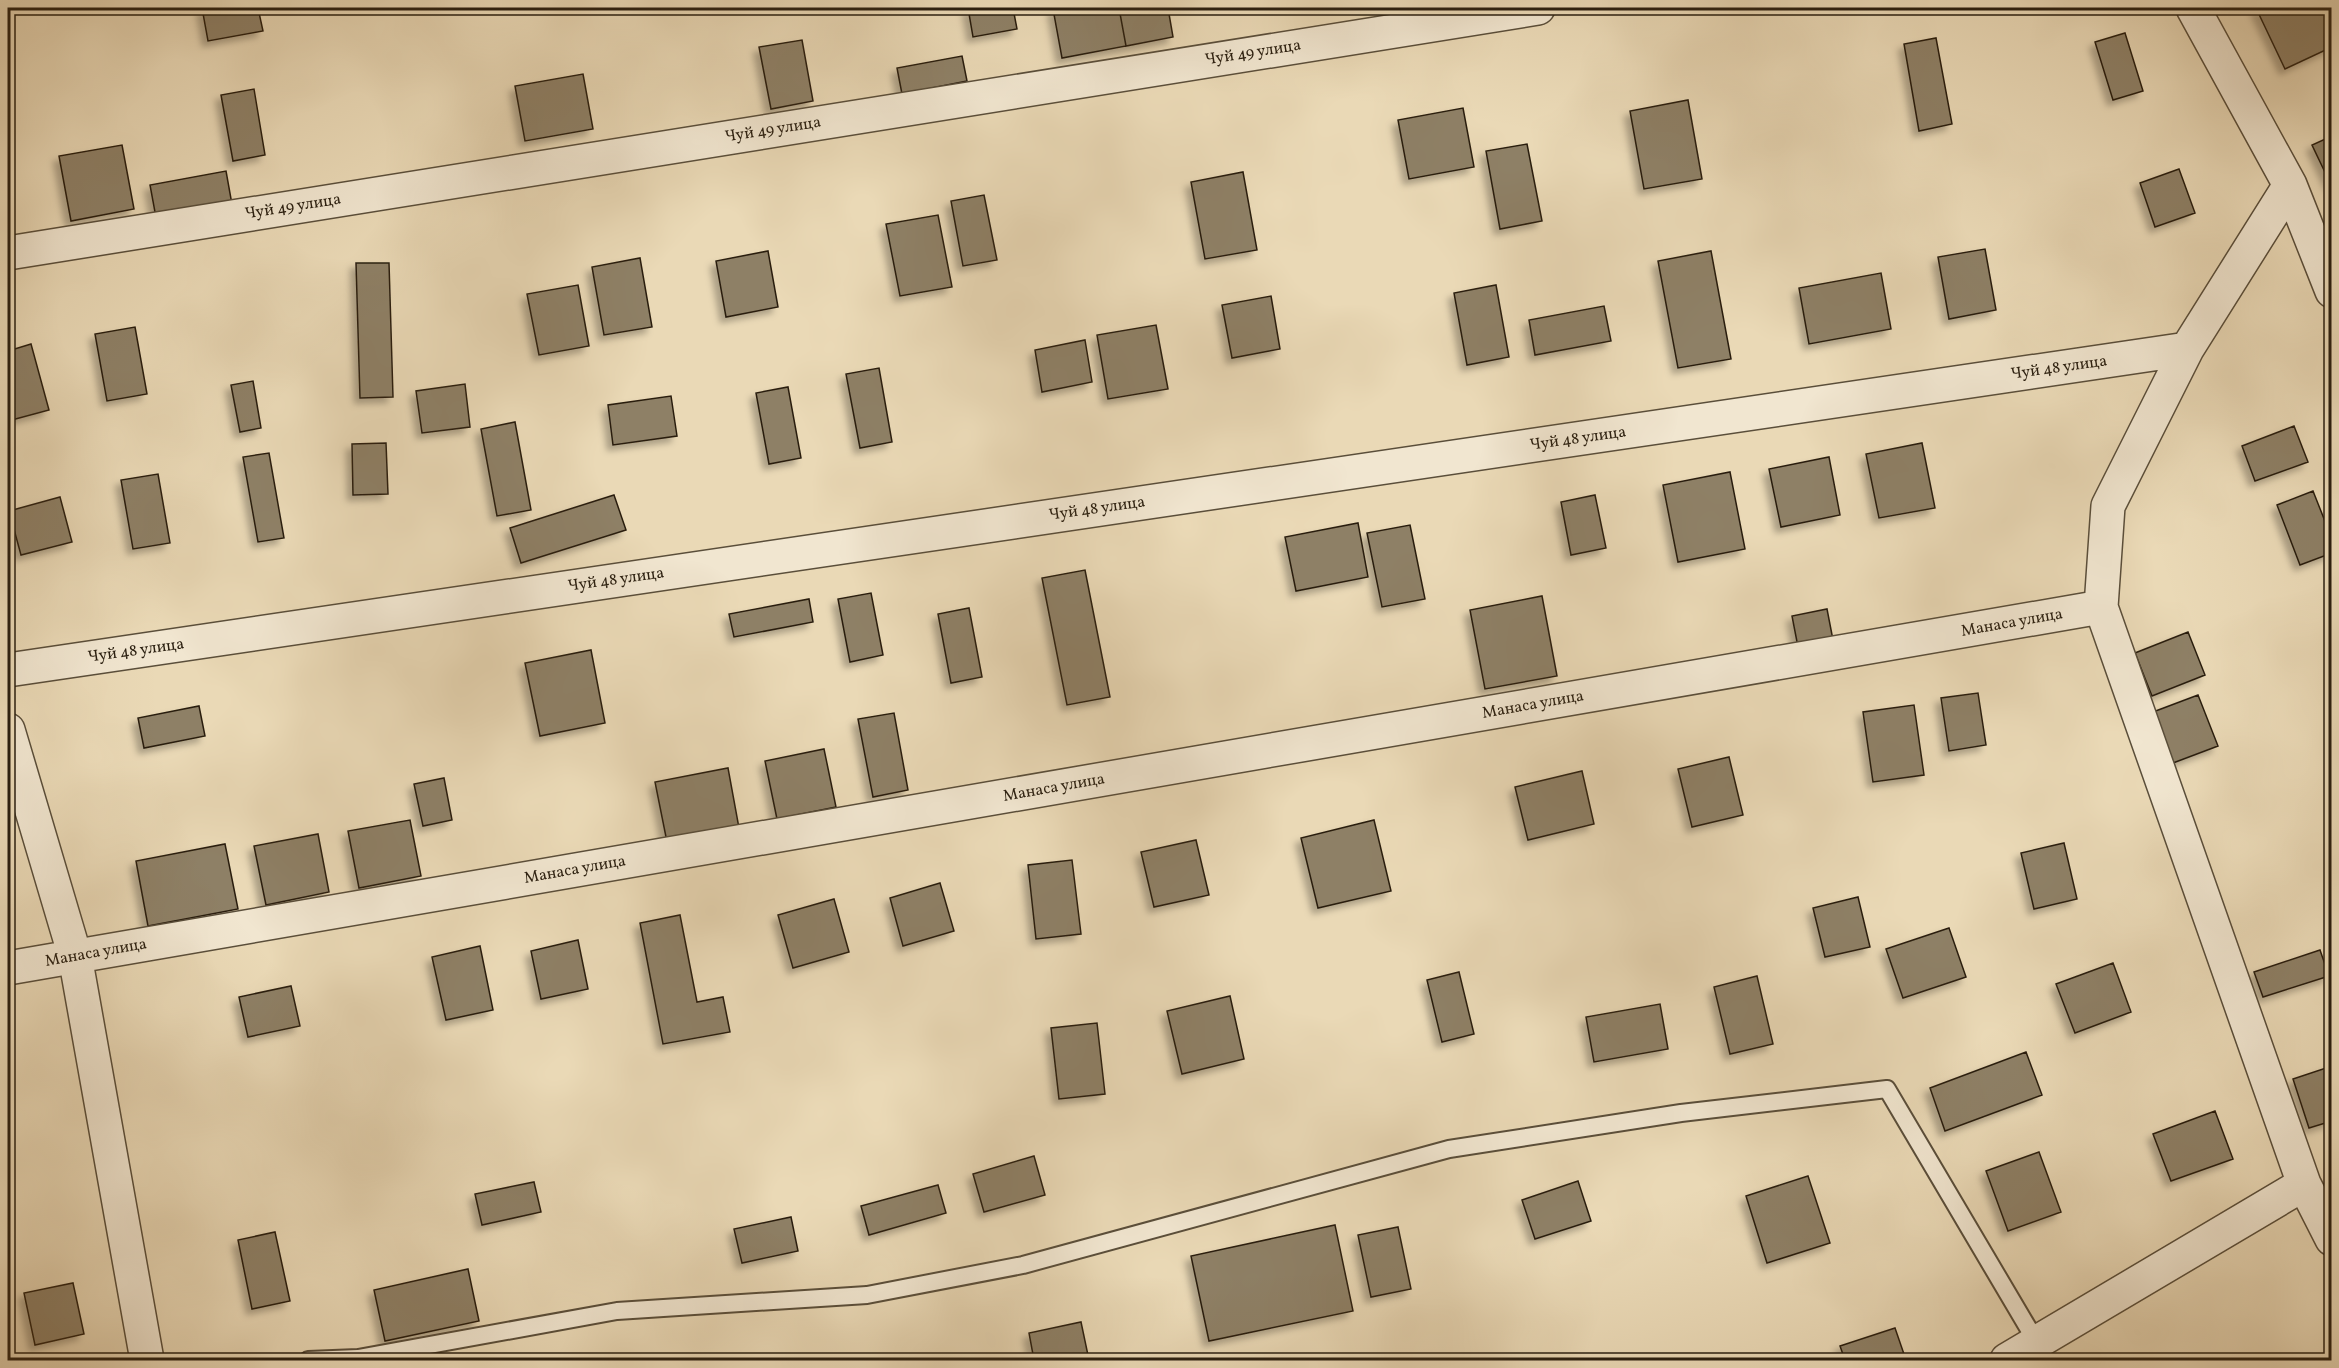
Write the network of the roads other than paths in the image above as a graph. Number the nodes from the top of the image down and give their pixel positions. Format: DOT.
graph roads {
  1 [pos="1538,8"];
  2 [pos="2193,8"];
  3 [pos="2290,185"];
  4 [pos="8,253"];
  5 [pos="2331,291"];
  6 [pos="2187,349"];
  7 [pos="2101,608"];
  8 [pos="8,670"];
  9 [pos="8,730"];
  10 [pos="75,957"];
  11 [pos="8,968"];
  12 [pos="2304,1184"];
  13 [pos="2331,1239"];
  14 [pos="2037,1343"];
  15 [pos="147,1360"];
  16 [pos="308,1360"];
  17 [pos="2007,1360"];
  1 -- 4 [label="street, Чуй 49 улица"];
  2 -- 3 [label="street"];
  3 -- 5 [label="street"];
  3 -- 6 [label="street"];
  6 -- 7 [label="street"];
  6 -- 8 [label="street, Чуй 48 улица"];
  7 -- 10 [label="street, Манаса улица"];
  7 -- 12 [label="street"];
  9 -- 10 [label="street"];
  10 -- 11 [label="street, Манаса улица"];
  10 -- 15 [label="street"];
  12 -- 13 [label="street"];
  12 -- 14 [label="street"];
  14 -- 16 [label="lane"];
  14 -- 17 [label="street"];
}
